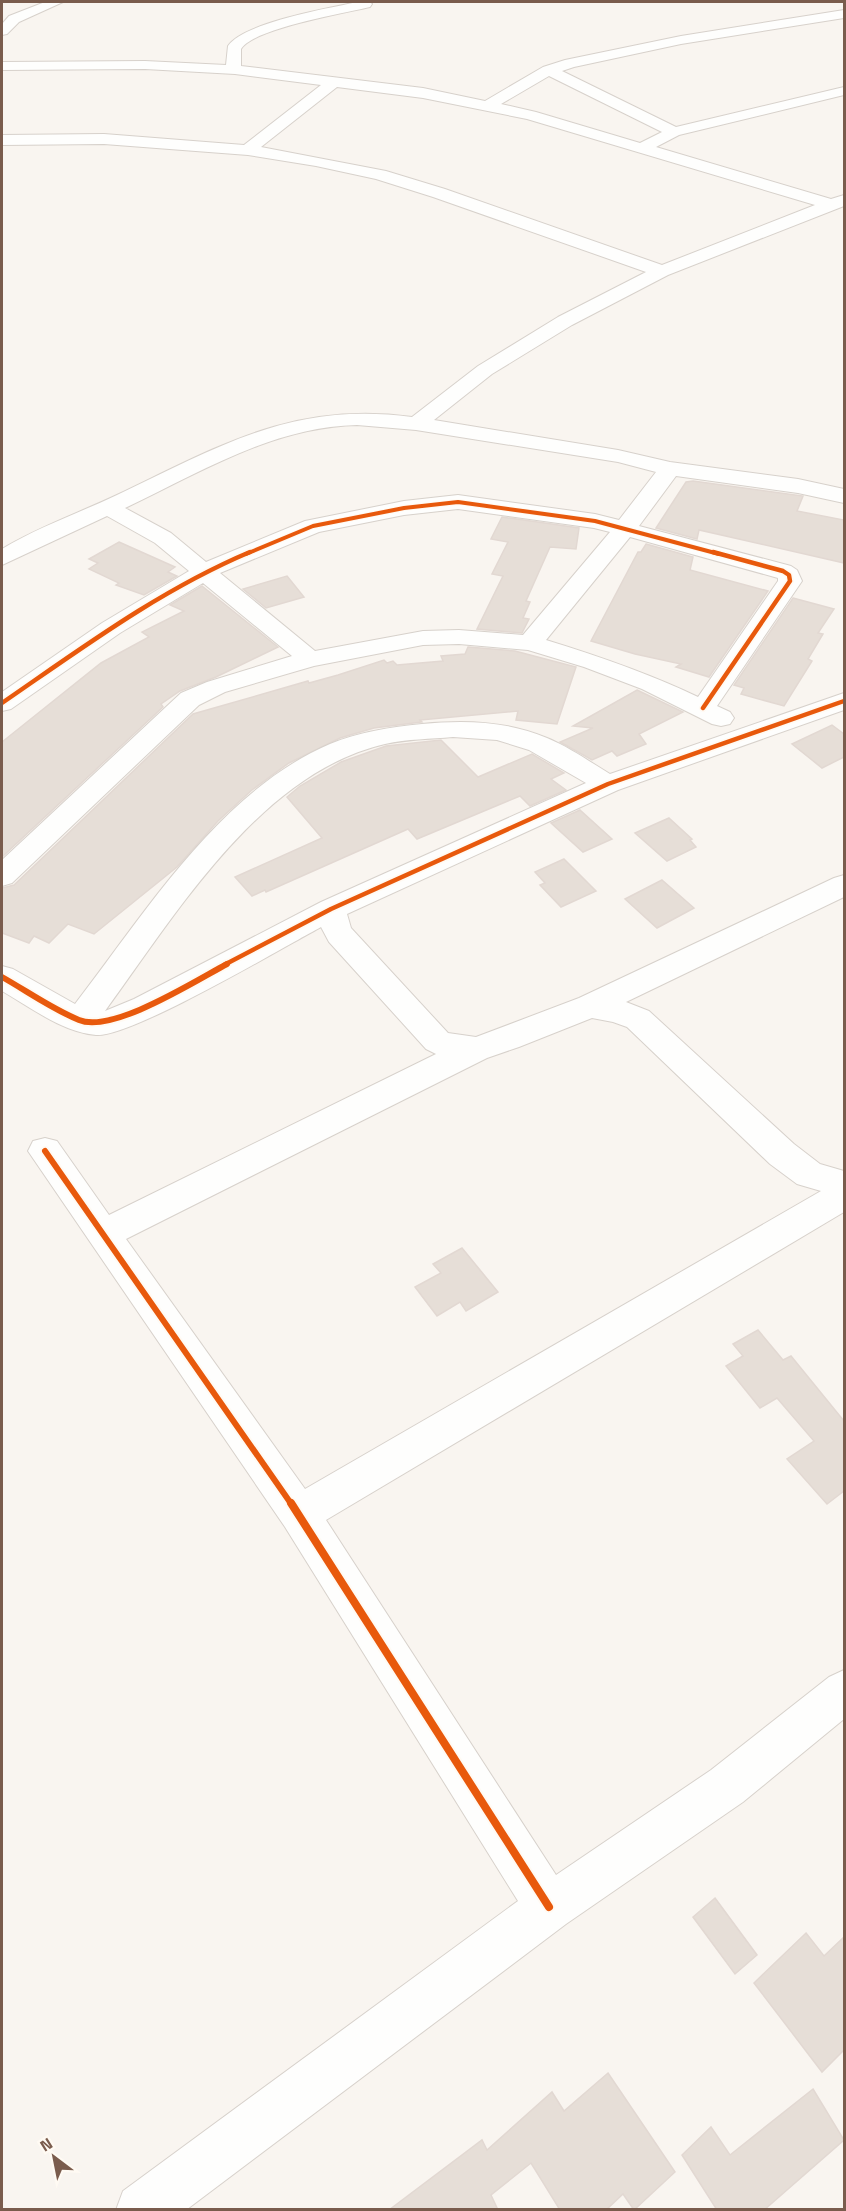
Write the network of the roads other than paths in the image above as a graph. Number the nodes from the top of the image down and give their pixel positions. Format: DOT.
graph roads {
  1 [pos="56,2"];
  2 [pos="367,2"];
  3 [pos="817,2"];
  4 [pos="842,16"];
  5 [pos="2,31"];
  6 [pos="2,66"];
  7 [pos="235,70"];
  8 [pos="548,70"];
  9 [pos="334,82"];
  10 [pos="844,91"];
  11 [pos="489,105"];
  12 [pos="674,132"];
  13 [pos="2,140"];
  14 [pos="642,148"];
  15 [pos="249,150"];
  16 [pos="830,205"];
  17 [pos="844,222"];
  18 [pos="662,270"];
  19 [pos="416,424"];
  20 [pos="670,469"];
  21 [pos="844,496"];
  22 [pos="108,508"];
  23 [pos="626,527"];
  24 [pos="2,558"];
  25 [pos="205,571"];
  26 [pos="530,643"];
  27 [pos="310,659"];
  28 [pos="844,701"];
  29 [pos="2,703"];
  30 [pos="704,708"];
  31 [pos="744,736"];
  32 [pos="608,784"];
  33 [pos="2,876"];
  34 [pos="844,885"];
  35 [pos="331,909"];
  36 [pos="2,977"];
  37 [pos="590,1006"];
  38 [pos="80,1021"];
  39 [pos="476,1049"];
  40 [pos="45,1150"];
  41 [pos="844,1185"];
  42 [pos="844,1195"];
  43 [pos="103,1234"];
  44 [pos="299,1514"];
  45 [pos="844,1692"];
  46 [pos="549,1906"];
  47 [pos="142,2210"];
  1 -- 5 [label="street"];
  2 -- 7 [label="street"];
  3 -- 4 [label="street"];
  4 -- 8 [label="street"];
  6 -- 7 [label="street"];
  7 -- 9 [label="street"];
  8 -- 11 [label="street"];
  8 -- 12 [label="street"];
  9 -- 11 [label="street"];
  9 -- 15 [label="street"];
  10 -- 12 [label="street"];
  11 -- 14 [label="street"];
  12 -- 14 [label="street"];
  13 -- 15 [label="street"];
  14 -- 16 [label="street"];
  15 -- 18 [label="street"];
  16 -- 17 [label="street"];
  16 -- 18 [label="street"];
  18 -- 19 [label="street"];
  19 -- 20 [label="street"];
  19 -- 22 [label="street"];
  20 -- 21 [label="street"];
  20 -- 23 [label="street"];
  22 -- 24 [label="street"];
  22 -- 25 [label="street"];
  23 -- 25 [label="street"];
  23 -- 26 [label="street"];
  23 -- 30 [label="street"];
  25 -- 27 [label="street"];
  25 -- 29 [label="street"];
  26 -- 27 [label="street"];
  26 -- 30 [label="street"];
  27 -- 33 [label="street"];
  28 -- 31 [label="street"];
  30 -- 31 [label="street"];
  31 -- 32 [label="street"];
  32 -- 35 [label="street"];
  32 -- 38 [label="street"];
  34 -- 37 [label="street"];
  35 -- 38 [label="street"];
  35 -- 39 [label="street"];
  36 -- 38 [label="street"];
  37 -- 39 [label="street"];
  37 -- 41 [label="street"];
  39 -- 43 [label="street"];
  40 -- 43 [label="street"];
  42 -- 44 [label="street"];
  43 -- 44 [label="street"];
  44 -- 46 [label="street"];
  45 -- 46 [label="street"];
  46 -- 47 [label="street"];
}
